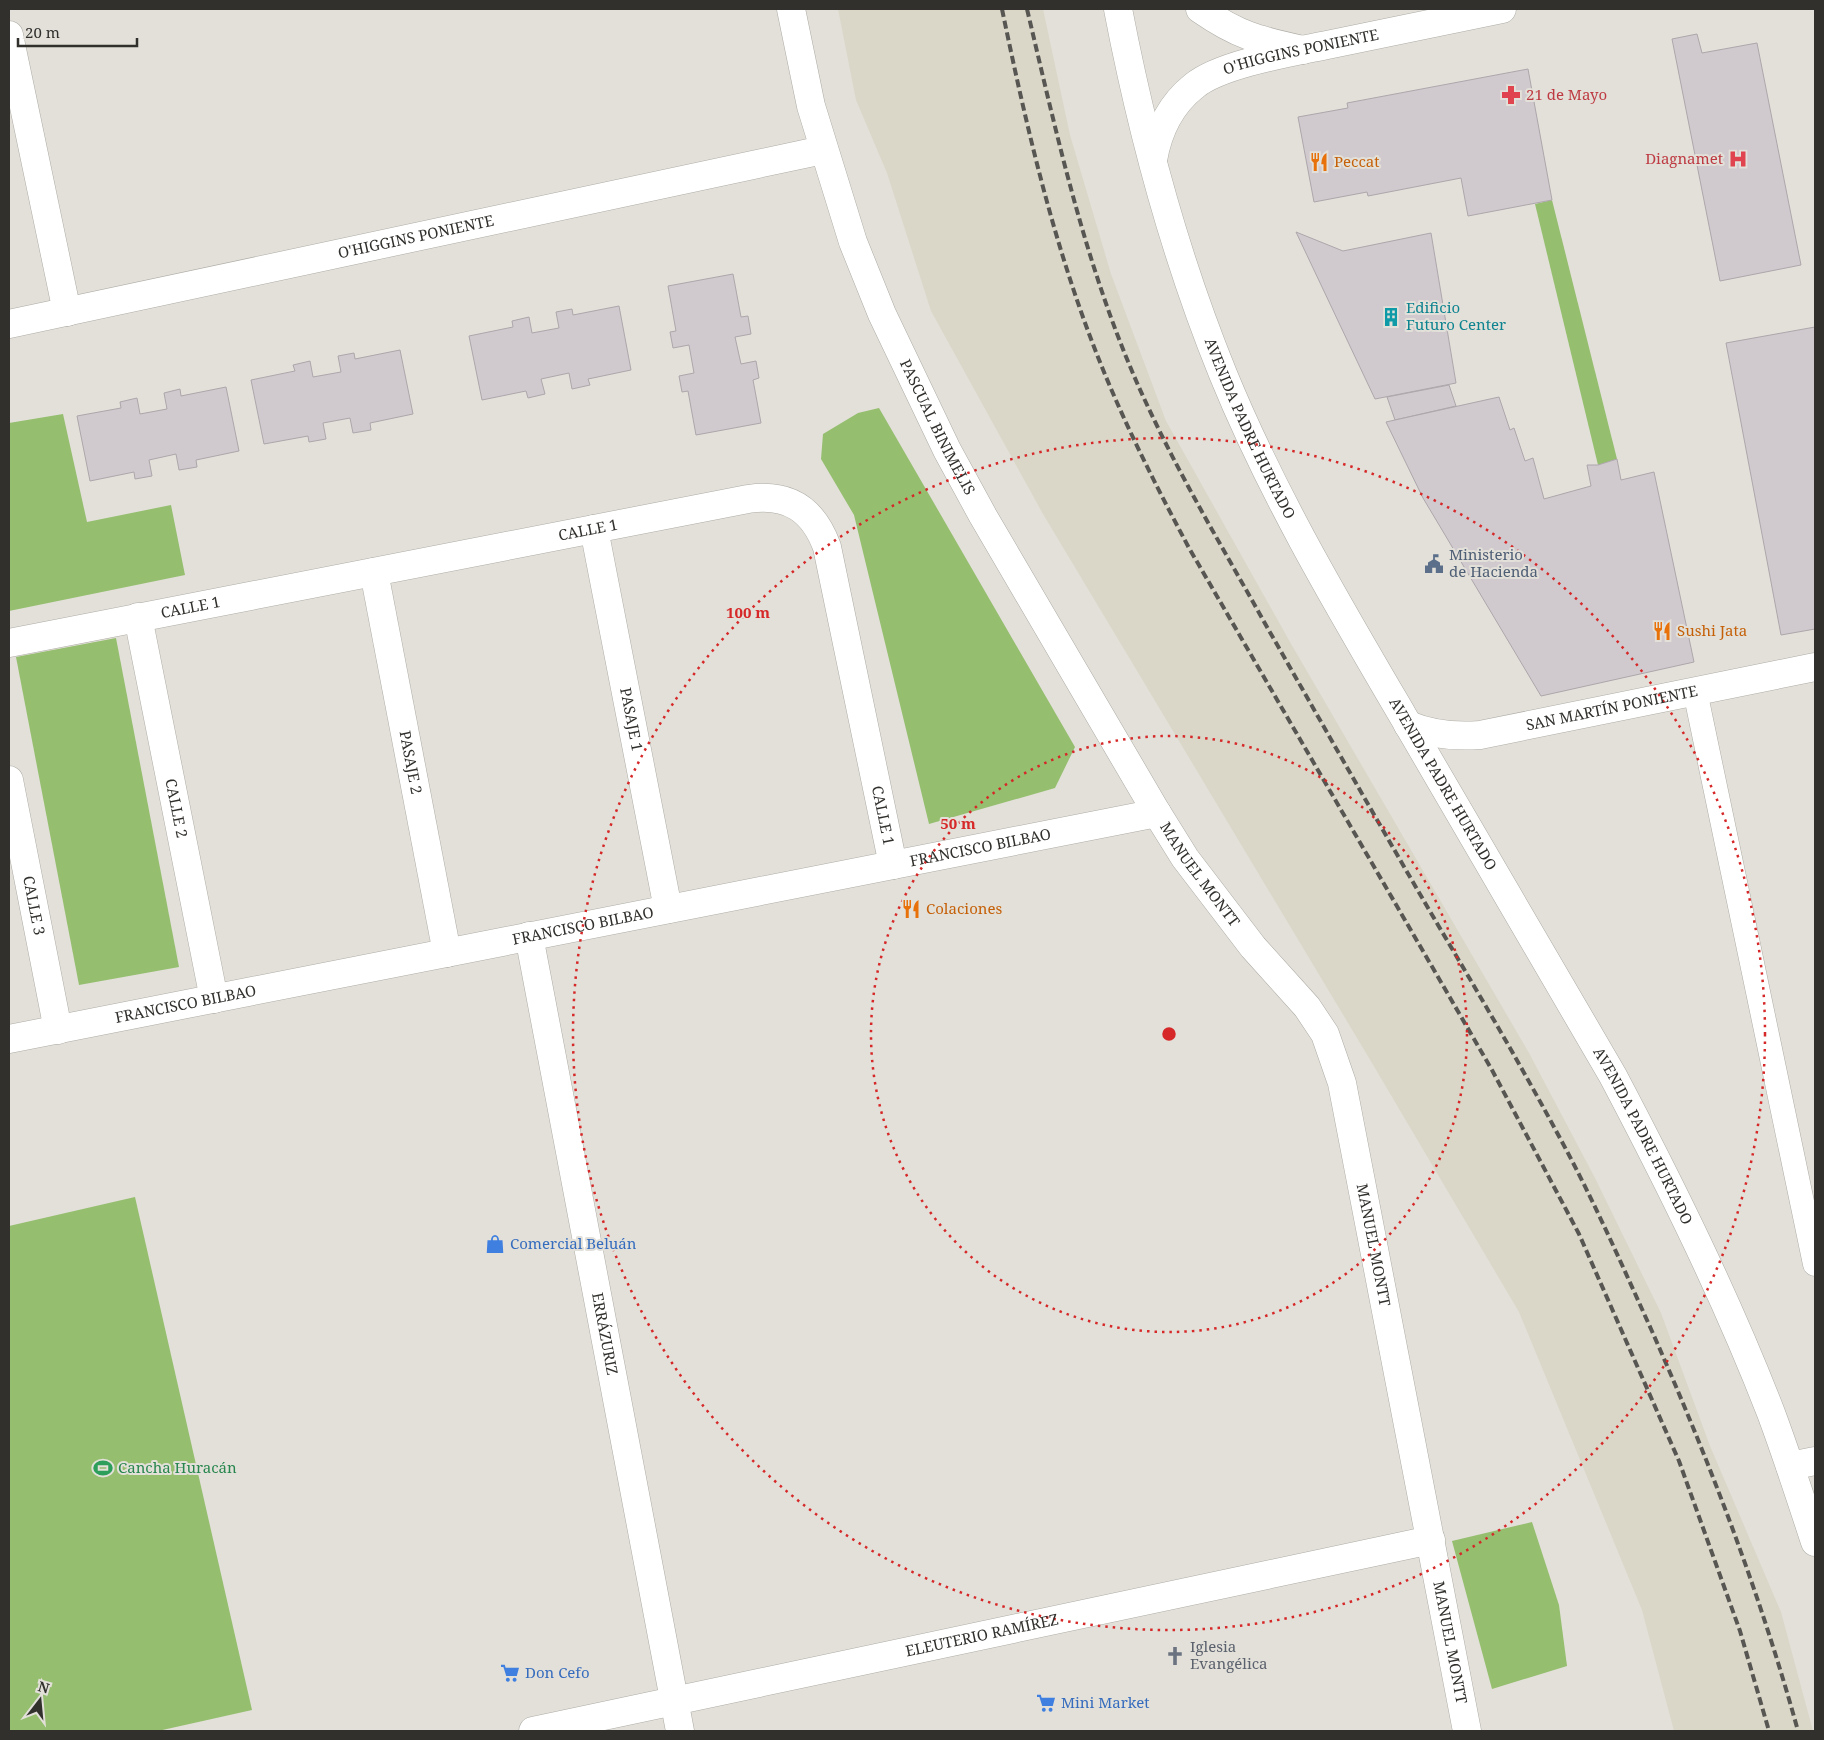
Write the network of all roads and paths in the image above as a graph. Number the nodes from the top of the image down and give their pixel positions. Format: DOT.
graph roads {
  1 [pos="791,9"];
  2 [pos="1118,9"];
  3 [pos="1200,9"];
  4 [pos="1502,9"];
  5 [pos="9,35"];
  6 [pos="1303,50"];
  7 [pos="823,150"];
  8 [pos="1152,164"];
  9 [pos="67,312"];
  10 [pos="9,324"];
  11 [pos="594,529"];
  12 [pos="374,572"];
  13 [pos="138,618"];
  14 [pos="9,642"];
  15 [pos="1815,667"];
  16 [pos="1694,691"];
  17 [pos="1408,725"];
  18 [pos="9,780"];
  19 [pos="1157,813"];
  20 [pos="893,865"];
  21 [pos="668,909"];
  22 [pos="529,936"];
  23 [pos="447,953"];
  24 [pos="214,999"];
  25 [pos="58,1030"];
  26 [pos="9,1039"];
  27 [pos="1815,1264"];
  28 [pos="1803,1464"];
  29 [pos="1431,1540"];
  30 [pos="1815,1542"];
  31 [pos="675,1700"];
  32 [pos="533,1731"];
  33 [pos="680,1731"];
  34 [pos="1467,1731"];
  1 -- 7 [label="street, PASCUAL BINIMELIS"];
  2 -- 8 [label="street, AVENIDA PADRE HURTADO"];
  3 -- 6 [label="street"];
  4 -- 6 [label="street, O'HIGGINS PONIENTE"];
  5 -- 9 [label="street"];
  6 -- 8 [label="street, O'HIGGINS PONIENTE"];
  7 -- 9 [label="street, O'HIGGINS PONIENTE"];
  7 -- 19 [label="street, PASCUAL BINIMELIS"];
  8 -- 17 [label="street, AVENIDA PADRE HURTADO"];
  9 -- 10 [label="street, O'HIGGINS PONIENTE"];
  11 -- 12 [label="street, CALLE 1"];
  11 -- 20 [label="street, CALLE 1"];
  11 -- 21 [label="street, PASAJE 1"];
  12 -- 13 [label="street, CALLE 1"];
  12 -- 23 [label="street, PASAJE 2"];
  13 -- 14 [label="street, CALLE 1"];
  13 -- 24 [label="street, CALLE 2"];
  15 -- 16 [label="street, SAN MARTÍN PONIENTE"];
  16 -- 17 [label="street, SAN MARTÍN PONIENTE"];
  16 -- 27 [label="lane"];
  17 -- 28 [label="street, AVENIDA PADRE HURTADO"];
  18 -- 25 [label="street, CALLE 3"];
  19 -- 20 [label="street, FRANCISCO BILBAO"];
  19 -- 29 [label="street, MANUEL MONTT"];
  20 -- 21 [label="street, FRANCISCO BILBAO"];
  21 -- 22 [label="street, FRANCISCO BILBAO"];
  22 -- 23 [label="street, FRANCISCO BILBAO"];
  22 -- 31 [label="street, ERRÁZURIZ"];
  23 -- 24 [label="street, FRANCISCO BILBAO"];
  24 -- 25 [label="street, FRANCISCO BILBAO"];
  25 -- 26 [label="street, FRANCISCO BILBAO"];
  28 -- 30 [label="street, AVENIDA PADRE HURTADO"];
  29 -- 31 [label="street, ELEUTERIO RAMÍREZ"];
  29 -- 34 [label="street, MANUEL MONTT"];
  31 -- 32 [label="street, ELEUTERIO RAMÍREZ"];
  31 -- 33 [label="street, ERRÁZURIZ"];
}
